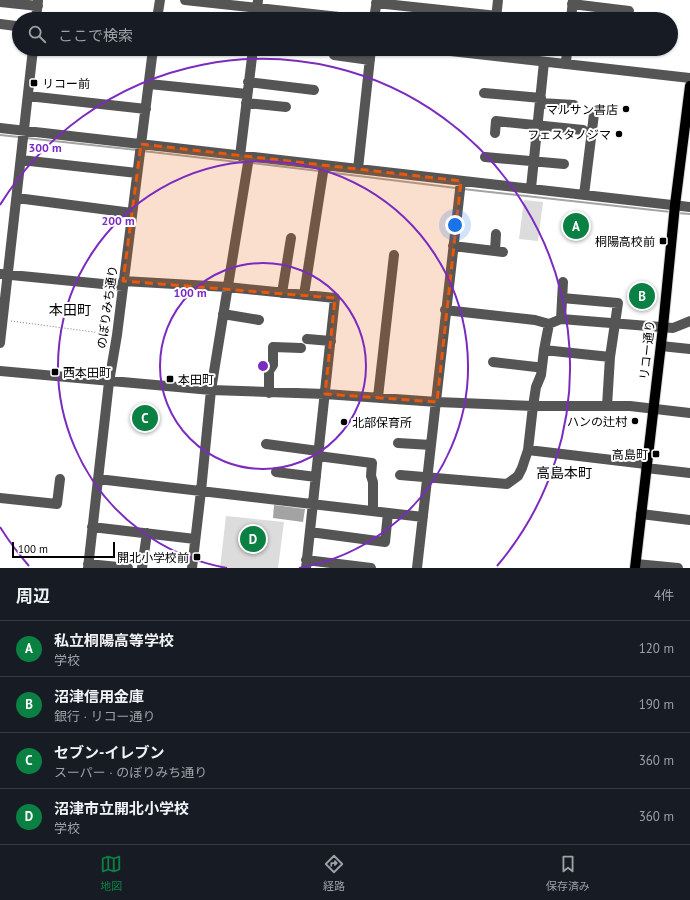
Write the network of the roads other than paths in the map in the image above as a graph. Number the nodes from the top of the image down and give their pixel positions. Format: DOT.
graph roads {
  1 [pos="160,0"];
  2 [pos="185,0"];
  3 [pos="498,0"];
  4 [pos="376,1"];
  5 [pos="0,2"];
  6 [pos="573,2"];
  7 [pos="38,3"];
  8 [pos="258,4"];
  9 [pos="629,11"];
  10 [pos="158,12"];
  11 [pos="311,12"];
  12 [pos="375,12"];
  13 [pos="454,12"];
  14 [pos="497,12"];
  15 [pos="572,12"];
  16 [pos="0,24"];
  17 [pos="12,26"];
  18 [pos="32,56"];
  19 [pos="152,56"];
  20 [pos="252,56"];
  21 [pos="341,56"];
  22 [pos="370,56"];
  23 [pos="513,56"];
  24 [pos="567,56"];
  25 [pos="370,60"];
  26 [pos="544,62"];
  27 [pos="566,64"];
  28 [pos="690,78"];
  29 [pos="248,82"];
  30 [pos="149,84"];
  31 [pos="690,86"];
  32 [pos="314,90"];
  33 [pos="484,93"];
  34 [pos="28,96"];
  35 [pos="246,98"];
  36 [pos="540,101"];
  37 [pos="574,106"];
  38 [pos="689,106"];
  39 [pos="286,107"];
  40 [pos="146,109"];
  41 [pos="594,114"];
  42 [pos="538,124"];
  43 [pos="0,128"];
  44 [pos="583,130"];
  45 [pos="24,131"];
  46 [pos="495,133"];
  47 [pos="140,149"];
  48 [pos="245,156"];
  49 [pos="485,157"];
  50 [pos="21,160"];
  51 [pos="534,161"];
  52 [pos="564,164"];
  53 [pos="324,166"];
  54 [pos="358,170"];
  55 [pos="137,174"];
  56 [pos="461,180"];
  57 [pos="531,188"];
  58 [pos="584,195"];
  59 [pos="17,198"];
  60 [pos="675,206"];
  61 [pos="690,207"];
  62 [pos="132,212"];
  63 [pos="496,234"];
  64 [pos="291,238"];
  65 [pos="453,246"];
  66 [pos="394,255"];
  67 [pos="3,274"];
  68 [pos="563,282"];
  69 [pos="123,284"];
  70 [pos="227,287"];
  71 [pos="282,293"];
  72 [pos="304,295"];
  73 [pos="562,298"];
  74 [pos="446,310"];
  75 [pos="223,314"];
  76 [pos="561,319"];
  77 [pos="259,320"];
  78 [pos="2,321"];
  79 [pos="690,321"];
  80 [pos="615,323"];
  81 [pos="547,324"];
  82 [pos="663,328"];
  83 [pos="331,341"];
  84 [pos="0,343"];
  85 [pos="661,346"];
  86 [pos="544,350"];
  87 [pos="690,350"];
  88 [pos="610,357"];
  89 [pos="493,362"];
  90 [pos="536,367"];
  91 [pos="0,371"];
  92 [pos="109,382"];
  93 [pos="536,387"];
  94 [pos="211,390"];
  95 [pos="269,393"];
  96 [pos="325,394"];
  97 [pos="378,397"];
  98 [pos="437,402"];
  99 [pos="533,406"];
  100 [pos="606,406"];
  101 [pos="654,409"];
  102 [pos="690,413"];
  103 [pos="398,443"];
  104 [pos="266,444"];
  105 [pos="431,445"];
  106 [pos="528,450"];
  107 [pos="318,453"];
  108 [pos="646,466"];
  109 [pos="276,472"];
  110 [pos="690,473"];
  111 [pos="400,475"];
  112 [pos="316,476"];
  113 [pos="428,478"];
  114 [pos="60,479"];
  115 [pos="98,479"];
  116 [pos="201,491"];
  117 [pos="0,498"];
  118 [pos="313,504"];
  119 [pos="373,511"];
  120 [pos="388,513"];
  121 [pos="641,514"];
  122 [pos="423,517"];
  123 [pos="690,520"];
  124 [pos="92,527"];
  125 [pos="310,532"];
  126 [pos="147,533"];
  127 [pos="195,539"];
  128 [pos="306,564"];
  129 [pos="88,566"];
  130 [pos="635,566"];
  131 [pos="128,568"];
  132 [pos="142,568"];
  133 [pos="192,568"];
  134 [pos="371,568"];
  135 [pos="417,568"];
  136 [pos="678,568"];
  1 -- 10 [label="street"];
  2 -- 8 [label="street"];
  3 -- 14 [label="street"];
  4 -- 12 [label="street"];
  4 -- 13 [label="street"];
  5 -- 7 [label="street"];
  6 -- 9 [label="street"];
  6 -- 15 [label="street"];
  8 -- 11 [label="street"];
  16 -- 17 [label="street"];
  18 -- 34 [label="street"];
  19 -- 30 [label="street, のぼりみち通り"];
  20 -- 29 [label="street"];
  21 -- 25 [label="street"];
  22 -- 25 [label="street"];
  23 -- 26 [label="street"];
  24 -- 27 [label="street"];
  25 -- 54 [label="street"];
  26 -- 27 [label="street"];
  26 -- 36 [label="street"];
  27 -- 28 [label="street"];
  29 -- 32 [label="street"];
  29 -- 35 [label="street"];
  30 -- 35 [label="street"];
  30 -- 40 [label="street, のぼりみち通り"];
  31 -- 38 [label="main road, リコー通り"];
  33 -- 36 [label="street"];
  34 -- 40 [label="street"];
  34 -- 45 [label="street"];
  35 -- 39 [label="street"];
  35 -- 48 [label="street"];
  36 -- 37 [label="street"];
  36 -- 42 [label="street"];
  38 -- 60 [label="main road, リコー通り"];
  40 -- 47 [label="street, のぼりみち通り"];
  41 -- 58 [label="street"];
  42 -- 44 [label="street"];
  42 -- 46 [label="street"];
  42 -- 51 [label="street"];
  43 -- 45 [label="street"];
  45 -- 47 [label="street"];
  45 -- 50 [label="street"];
  47 -- 48 [label="street"];
  47 -- 55 [label="street, のぼりみち通り"];
  48 -- 53 [label="street"];
  48 -- 70 [label="street"];
  49 -- 51 [label="street"];
  50 -- 55 [label="street"];
  50 -- 59 [label="street"];
  51 -- 52 [label="street"];
  51 -- 57 [label="street"];
  53 -- 54 [label="street"];
  53 -- 72 [label="street"];
  54 -- 56 [label="street"];
  55 -- 62 [label="street, のぼりみち通り"];
  56 -- 57 [label="street"];
  56 -- 65 [label="street"];
  57 -- 58 [label="street"];
  58 -- 60 [label="street"];
  59 -- 62 [label="street"];
  59 -- 67 [label="street"];
  60 -- 61 [label="street"];
  60 -- 82 [label="main road, リコー通り"];
  62 -- 69 [label="street, のぼりみち通り"];
  63 -- 65 [label="street"];
  64 -- 71 [label="street"];
  65 -- 74 [label="street"];
  66 -- 97 [label="street"];
  67 -- 69 [label="street"];
  67 -- 78 [label="street"];
  68 -- 73 [label="street"];
  69 -- 70 [label="street"];
  69 -- 92 [label="street, のぼりみち通り"];
  70 -- 71 [label="street"];
  70 -- 75 [label="street"];
  71 -- 72 [label="street"];
  72 -- 83 [label="street"];
  73 -- 76 [label="street"];
  73 -- 80 [label="street"];
  74 -- 81 [label="street"];
  74 -- 98 [label="street"];
  75 -- 77 [label="street"];
  75 -- 94 [label="street"];
  76 -- 80 [label="street"];
  76 -- 81 [label="street"];
  78 -- 84 [label="street"];
  79 -- 82 [label="street"];
  80 -- 82 [label="street"];
  80 -- 88 [label="street"];
  81 -- 86 [label="street"];
  81 -- 90 [label="street"];
  82 -- 85 [label="main road, リコー通り"];
  83 -- 95 [label="street"];
  83 -- 96 [label="street"];
  85 -- 87 [label="street"];
  85 -- 101 [label="main road, リコー通り"];
  86 -- 88 [label="street"];
  86 -- 93 [label="street"];
  88 -- 100 [label="street"];
  89 -- 90 [label="street"];
  90 -- 93 [label="street"];
  91 -- 92 [label="street"];
  92 -- 94 [label="street"];
  92 -- 115 [label="street, のぼりみち通り"];
  93 -- 99 [label="street"];
  94 -- 95 [label="street"];
  94 -- 116 [label="street"];
  95 -- 96 [label="street"];
  96 -- 97 [label="street"];
  96 -- 107 [label="street"];
  97 -- 98 [label="street"];
  98 -- 99 [label="street"];
  98 -- 105 [label="street"];
  99 -- 100 [label="street"];
  99 -- 106 [label="street"];
  100 -- 101 [label="street"];
  101 -- 102 [label="street"];
  101 -- 108 [label="main road, リコー通り"];
  103 -- 105 [label="street"];
  104 -- 107 [label="street"];
  105 -- 113 [label="street"];
  106 -- 108 [label="street"];
  106 -- 113 [label="street"];
  107 -- 112 [label="street"];
  107 -- 119 [label="street"];
  108 -- 110 [label="street"];
  108 -- 121 [label="main road, リコー通り"];
  109 -- 112 [label="street"];
  111 -- 113 [label="street"];
  112 -- 118 [label="street"];
  113 -- 122 [label="street"];
  114 -- 117 [label="street"];
  115 -- 116 [label="street"];
  115 -- 124 [label="street, のぼりみち通り"];
  116 -- 118 [label="street"];
  116 -- 127 [label="street"];
  118 -- 119 [label="street"];
  118 -- 125 [label="street"];
  119 -- 120 [label="street"];
  120 -- 122 [label="street"];
  120 -- 125 [label="street"];
  121 -- 123 [label="street"];
  121 -- 130 [label="main road, リコー通り"];
  122 -- 135 [label="street"];
  124 -- 126 [label="street"];
  124 -- 129 [label="street, のぼりみち通り"];
  125 -- 128 [label="street"];
  126 -- 127 [label="street"];
  126 -- 132 [label="street"];
  127 -- 133 [label="street"];
  128 -- 134 [label="street"];
  129 -- 131 [label="street"];
  130 -- 136 [label="street"];
}
